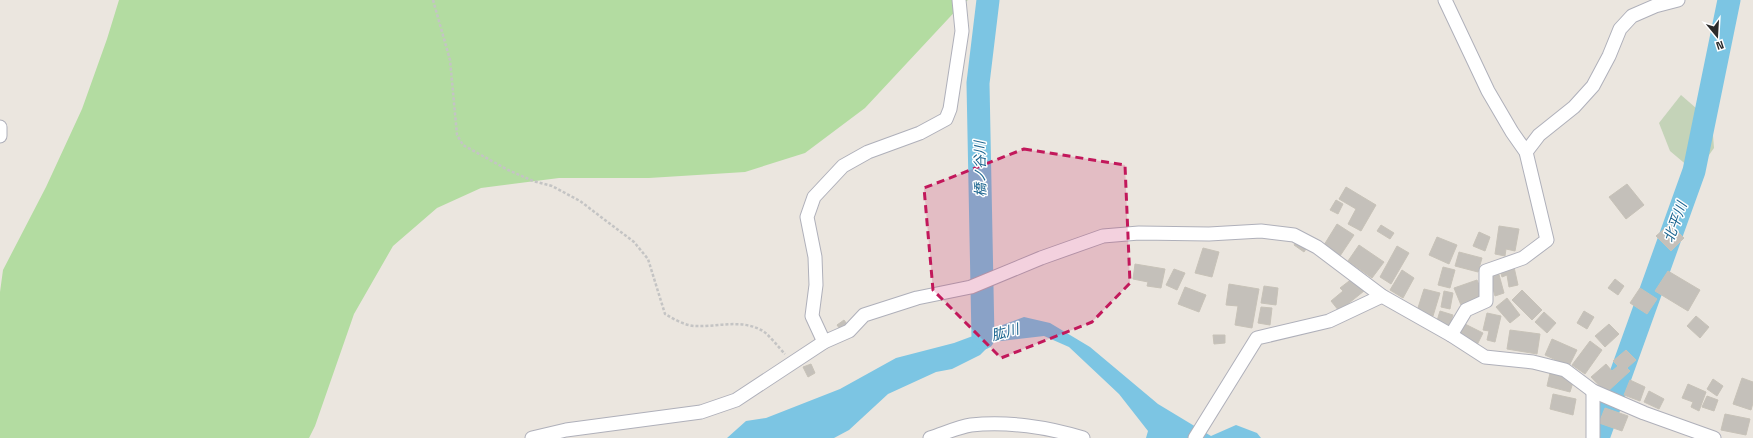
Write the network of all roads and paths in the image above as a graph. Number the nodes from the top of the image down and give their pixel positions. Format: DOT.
graph roads {
  1 [pos="433,0"];
  2 [pos="959,0"];
  3 [pos="1445,0"];
  4 [pos="1678,0"];
  5 [pos="0,127"];
  6 [pos="0,136"];
  7 [pos="1526,152"];
  8 [pos="1382,296"];
  9 [pos="1451,335"];
  10 [pos="824,342"];
  11 [pos="794,363"];
  12 [pos="1593,391"];
  13 [pos="532,438"];
  14 [pos="930,438"];
  15 [pos="1083,438"];
  16 [pos="1195,438"];
  17 [pos="1593,438"];
  18 [pos="1714,438"];
  1 -- 11 [label="path"];
  2 -- 10 [label="street"];
  3 -- 7 [label="street"];
  4 -- 7 [label="street"];
  5 -- 6 [label="street"];
  7 -- 9 [label="street"];
  8 -- 9 [label="street"];
  8 -- 10 [label="street"];
  8 -- 16 [label="street"];
  9 -- 12 [label="street"];
  10 -- 11 [label="street"];
  11 -- 13 [label="street"];
  12 -- 17 [label="street"];
  12 -- 18 [label="street"];
  14 -- 15 [label="street"];
}
